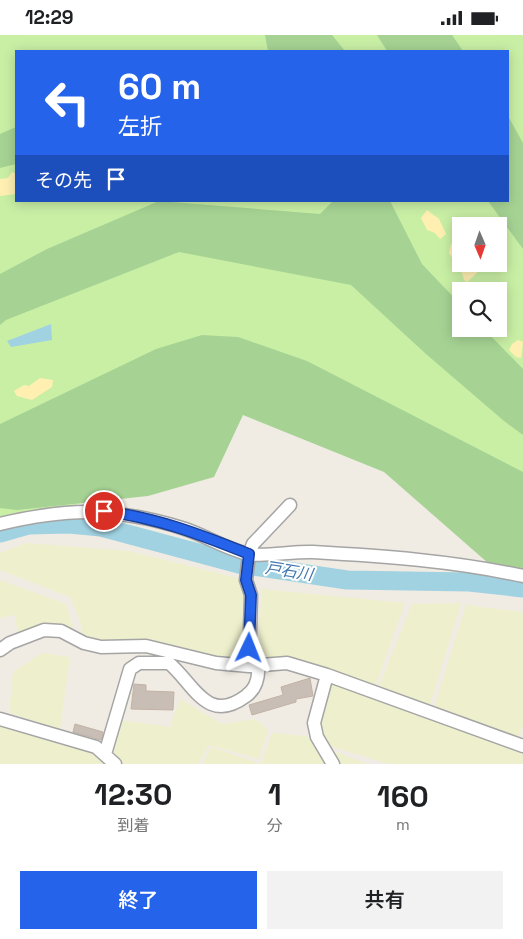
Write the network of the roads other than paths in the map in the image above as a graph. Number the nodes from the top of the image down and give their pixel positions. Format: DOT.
graph roads {
  1 [pos="290,505"];
  2 [pos="0,525"];
  3 [pos="249,554"];
  4 [pos="523,576"];
  5 [pos="0,650"];
  6 [pos="253,666"];
  7 [pos="328,675"];
  8 [pos="0,719"];
  9 [pos="523,747"];
  10 [pos="105,754"];
  11 [pos="115,764"];
  12 [pos="334,764"];
  1 -- 3 [label="street"];
  2 -- 3 [label="street"];
  3 -- 4 [label="street"];
  3 -- 6 [label="street"];
  5 -- 6 [label="street"];
  6 -- 7 [label="street"];
  6 -- 10 [label="street"];
  7 -- 9 [label="street"];
  7 -- 12 [label="street"];
  8 -- 10 [label="street"];
  10 -- 11 [label="street"];
}
